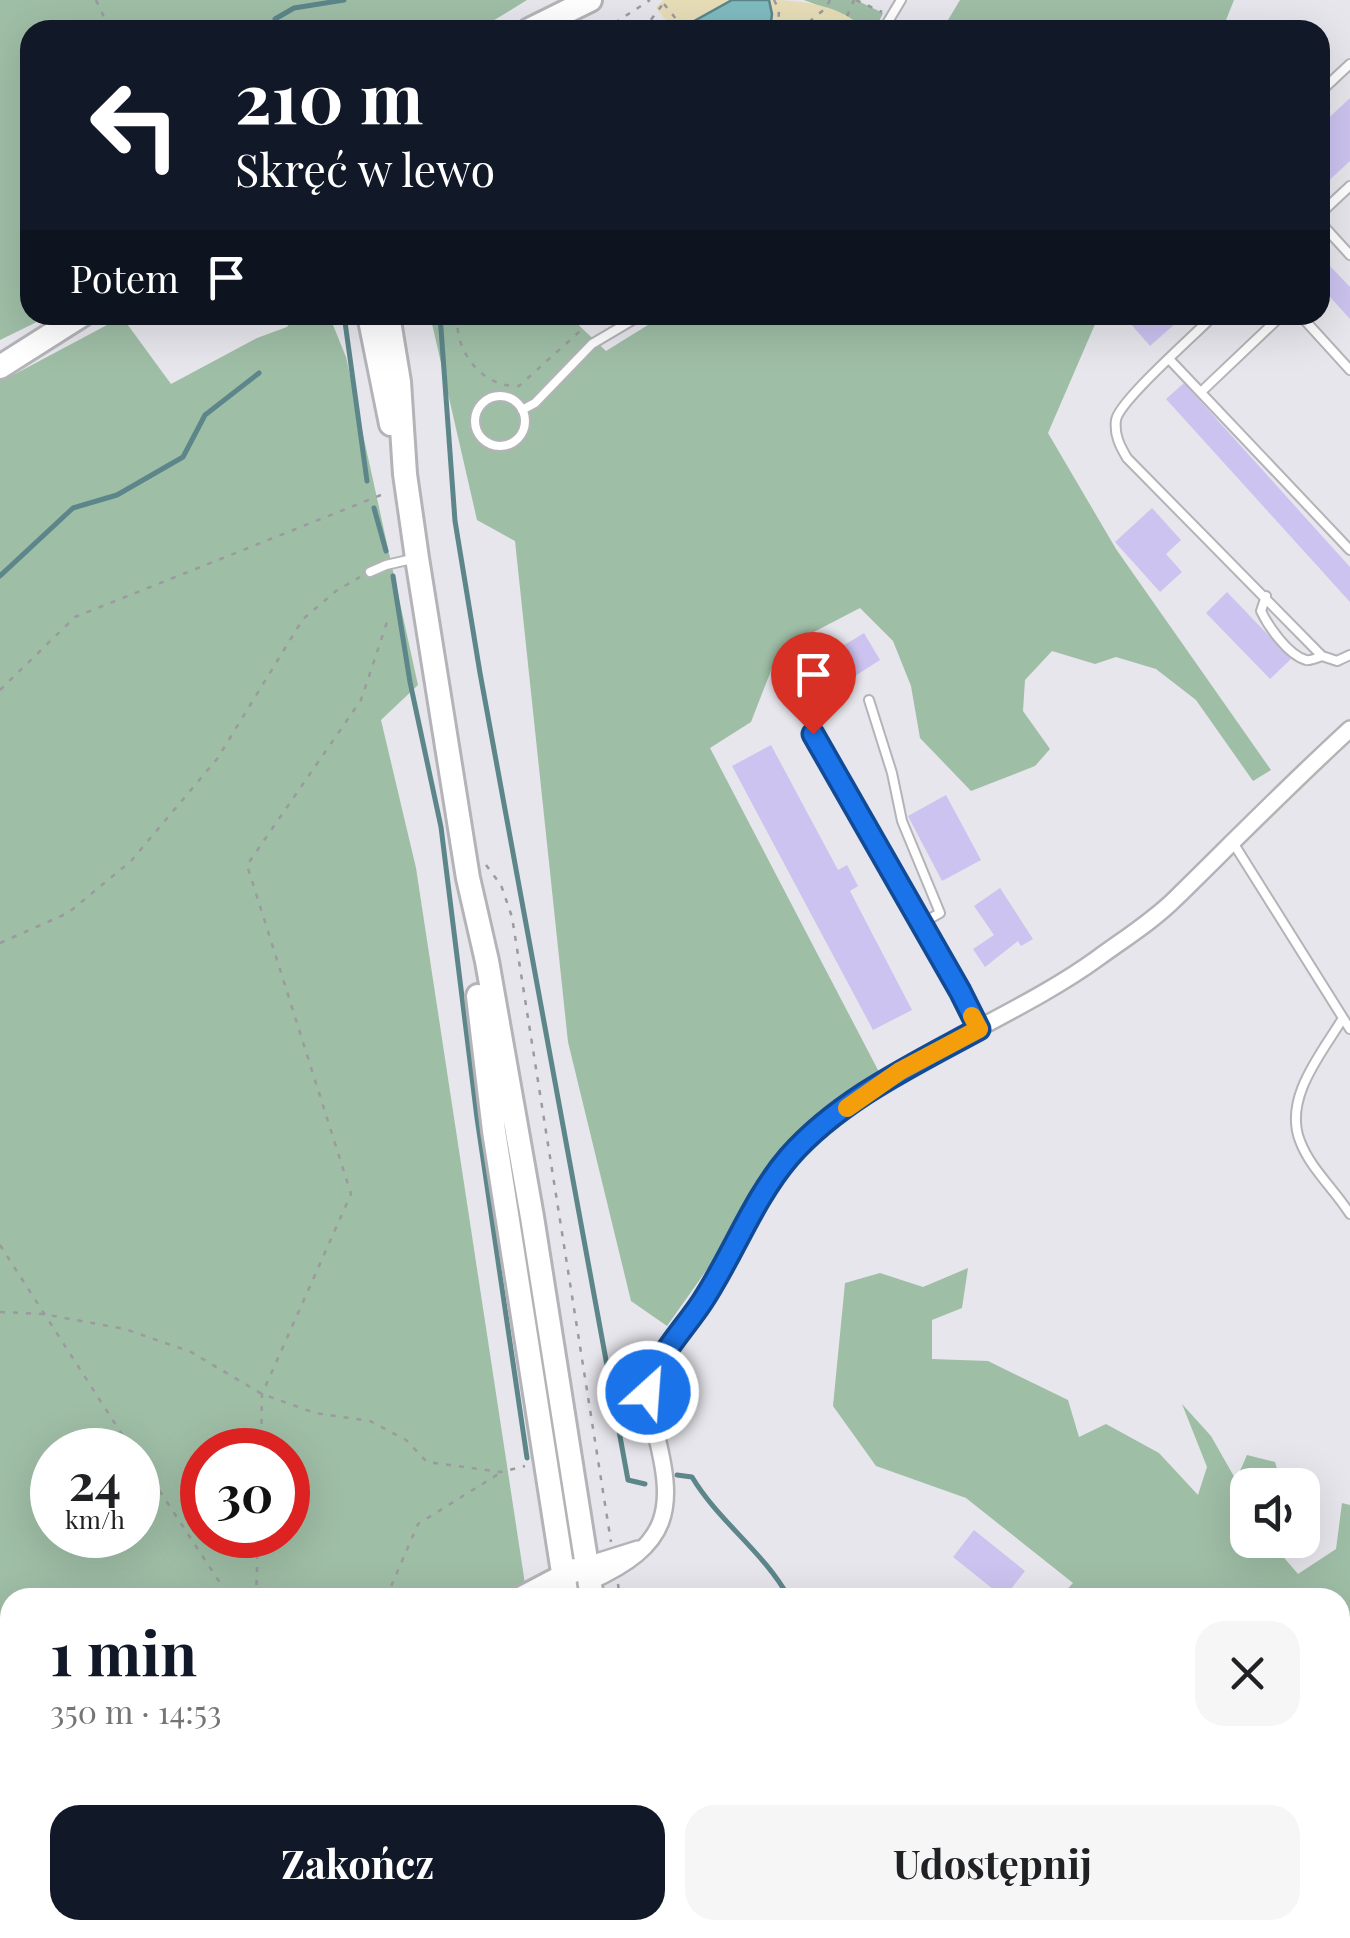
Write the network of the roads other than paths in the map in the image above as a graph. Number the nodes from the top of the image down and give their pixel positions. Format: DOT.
graph roads {
  1 [pos="590,0"];
  2 [pos="603,0"];
  3 [pos="549,20"];
  4 [pos="577,20"];
  5 [pos="1350,64"];
  6 [pos="1330,83"];
  7 [pos="1350,186"];
  8 [pos="1330,205"];
  9 [pos="1330,233"];
  10 [pos="1350,255"];
  11 [pos="68,325"];
  12 [pos="370,325"];
  13 [pos="390,325"];
  14 [pos="625,325"];
  15 [pos="1204,325"];
  16 [pos="1271,325"];
  17 [pos="1309,325"];
  18 [pos="1170,360"];
  19 [pos="0,367"];
  20 [pos="1350,370"];
  21 [pos="1202,390"];
  22 [pos="522,410"];
  23 [pos="405,474"];
  24 [pos="1350,550"];
  25 [pos="417,558"];
  26 [pos="370,572"];
  27 [pos="1266,596"];
  28 [pos="1350,655"];
  29 [pos="1322,656"];
  30 [pos="868,700"];
  31 [pos="1350,729"];
  32 [pos="813,734"];
  33 [pos="1232,841"];
  34 [pos="468,878"];
  35 [pos="922,923"];
  36 [pos="1348,1024"];
  37 [pos="979,1029"];
  38 [pos="1346,1200"];
  39 [pos="1350,1214"];
  40 [pos="589,1581"];
  41 [pos="563,1588"];
  1 -- 3 [label="main road"];
  2 -- 4 [label="main road"];
  5 -- 6 [label="lane"];
  7 -- 8 [label="lane"];
  9 -- 10 [label="lane"];
  11 -- 19 [label="main road"];
  12 -- 23 [label="main road"];
  13 -- 23 [label="main road"];
  14 -- 22 [label="lane"];
  15 -- 18 [label="lane"];
  16 -- 21 [label="lane"];
  17 -- 20 [label="lane"];
  18 -- 21 [label="lane"];
  18 -- 27 [label="lane"];
  21 -- 24 [label="lane"];
  22 -- 22 [label="lane"];
  23 -- 25 [label="main road"];
  25 -- 26 [label="lane"];
  25 -- 34 [label="main road"];
  27 -- 29 [label="lane"];
  27 -- 29 [label="lane"];
  28 -- 29 [label="lane"];
  30 -- 35 [label="lane"];
  31 -- 33 [label="street"];
  32 -- 35 [label="lane"];
  33 -- 36 [label="lane"];
  33 -- 37 [label="street"];
  34 -- 40 [label="main road"];
  34 -- 41 [label="main road"];
  35 -- 37 [label="lane"];
  36 -- 38 [label="lane"];
  37 -- 40 [label="street"];
  38 -- 39 [label="lane"];
}
